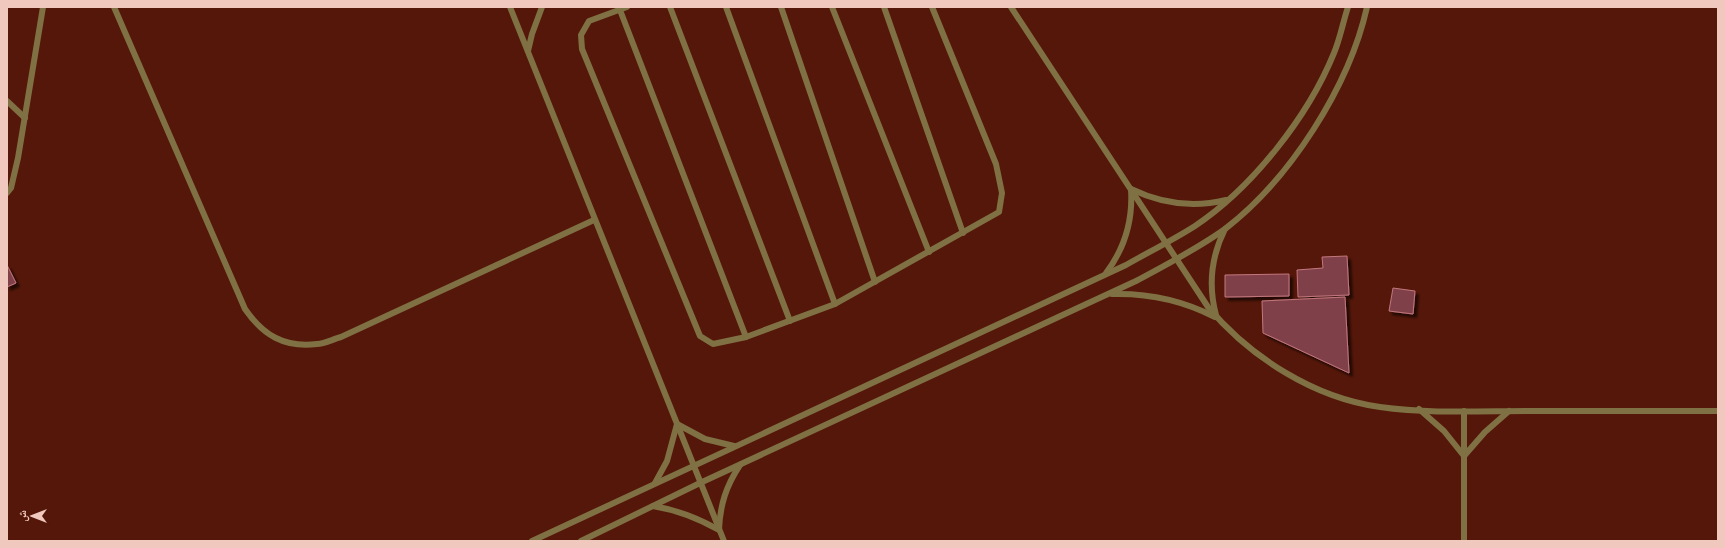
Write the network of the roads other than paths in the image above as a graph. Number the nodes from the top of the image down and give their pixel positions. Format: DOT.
graph roads {
  1 [pos="43,7"];
  2 [pos="114,7"];
  3 [pos="510,7"];
  4 [pos="542,7"];
  5 [pos="627,7"];
  6 [pos="670,7"];
  7 [pos="726,7"];
  8 [pos="781,7"];
  9 [pos="832,7"];
  10 [pos="884,7"];
  11 [pos="932,7"];
  12 [pos="1011,7"];
  13 [pos="1348,7"];
  14 [pos="1367,7"];
  15 [pos="620,10"];
  16 [pos="528,51"];
  17 [pos="7,101"];
  18 [pos="25,118"];
  19 [pos="1131,189"];
  20 [pos="7,193"];
  21 [pos="1228,200"];
  22 [pos="594,220"];
  23 [pos="1225,229"];
  24 [pos="964,233"];
  25 [pos="1167,243"];
  26 [pos="929,252"];
  27 [pos="1177,260"];
  28 [pos="1104,275"];
  29 [pos="875,282"];
  30 [pos="1108,294"];
  31 [pos="835,304"];
  32 [pos="1217,318"];
  33 [pos="790,321"];
  34 [pos="746,337"];
  35 [pos="1419,409"];
  36 [pos="1464,411"];
  37 [pos="1509,411"];
  38 [pos="1718,411"];
  39 [pos="677,424"];
  40 [pos="735,446"];
  41 [pos="1464,456"];
  42 [pos="694,465"];
  43 [pos="740,465"];
  44 [pos="655,483"];
  45 [pos="700,484"];
  46 [pos="653,506"];
  47 [pos="719,530"];
  48 [pos="532,541"];
  49 [pos="581,541"];
  50 [pos="724,541"];
  51 [pos="1464,541"];
  1 -- 18 [label="lane"];
  2 -- 22 [label="lane"];
  3 -- 16 [label="lane"];
  4 -- 16 [label="lane"];
  5 -- 15 [label="lane"];
  6 -- 33 [label="lane"];
  7 -- 31 [label="lane"];
  8 -- 29 [label="lane"];
  9 -- 26 [label="lane"];
  10 -- 24 [label="lane"];
  11 -- 24 [label="lane"];
  12 -- 19 [label="lane"];
  13 -- 21 [label="lane"];
  14 -- 23 [label="lane"];
  15 -- 34 [label="lane"];
  15 -- 34 [label="lane"];
  16 -- 22 [label="lane"];
  17 -- 18 [label="lane"];
  18 -- 20 [label="lane"];
  19 -- 21 [label="lane"];
  19 -- 25 [label="lane"];
  19 -- 28 [label="lane"];
  21 -- 25 [label="lane"];
  22 -- 39 [label="lane"];
  23 -- 27 [label="lane"];
  23 -- 32 [label="lane"];
  24 -- 26 [label="lane"];
  25 -- 27 [label="lane"];
  25 -- 28 [label="lane"];
  26 -- 29 [label="lane"];
  27 -- 30 [label="lane"];
  27 -- 32 [label="lane"];
  28 -- 40 [label="lane"];
  29 -- 31 [label="lane"];
  30 -- 32 [label="lane"];
  30 -- 43 [label="lane"];
  31 -- 33 [label="lane"];
  32 -- 35 [label="lane"];
  33 -- 34 [label="lane"];
  35 -- 36 [label="lane"];
  35 -- 41 [label="lane"];
  36 -- 37 [label="lane"];
  36 -- 41 [label="lane"];
  37 -- 38 [label="lane"];
  37 -- 41 [label="lane"];
  39 -- 40 [label="lane"];
  39 -- 42 [label="lane"];
  39 -- 44 [label="lane"];
  40 -- 42 [label="lane"];
  41 -- 51 [label="lane"];
  42 -- 44 [label="lane"];
  42 -- 45 [label="lane"];
  43 -- 45 [label="lane"];
  43 -- 47 [label="lane"];
  44 -- 48 [label="lane"];
  45 -- 46 [label="lane"];
  45 -- 47 [label="lane"];
  46 -- 47 [label="lane"];
  46 -- 49 [label="lane"];
  47 -- 50 [label="lane"];
}
